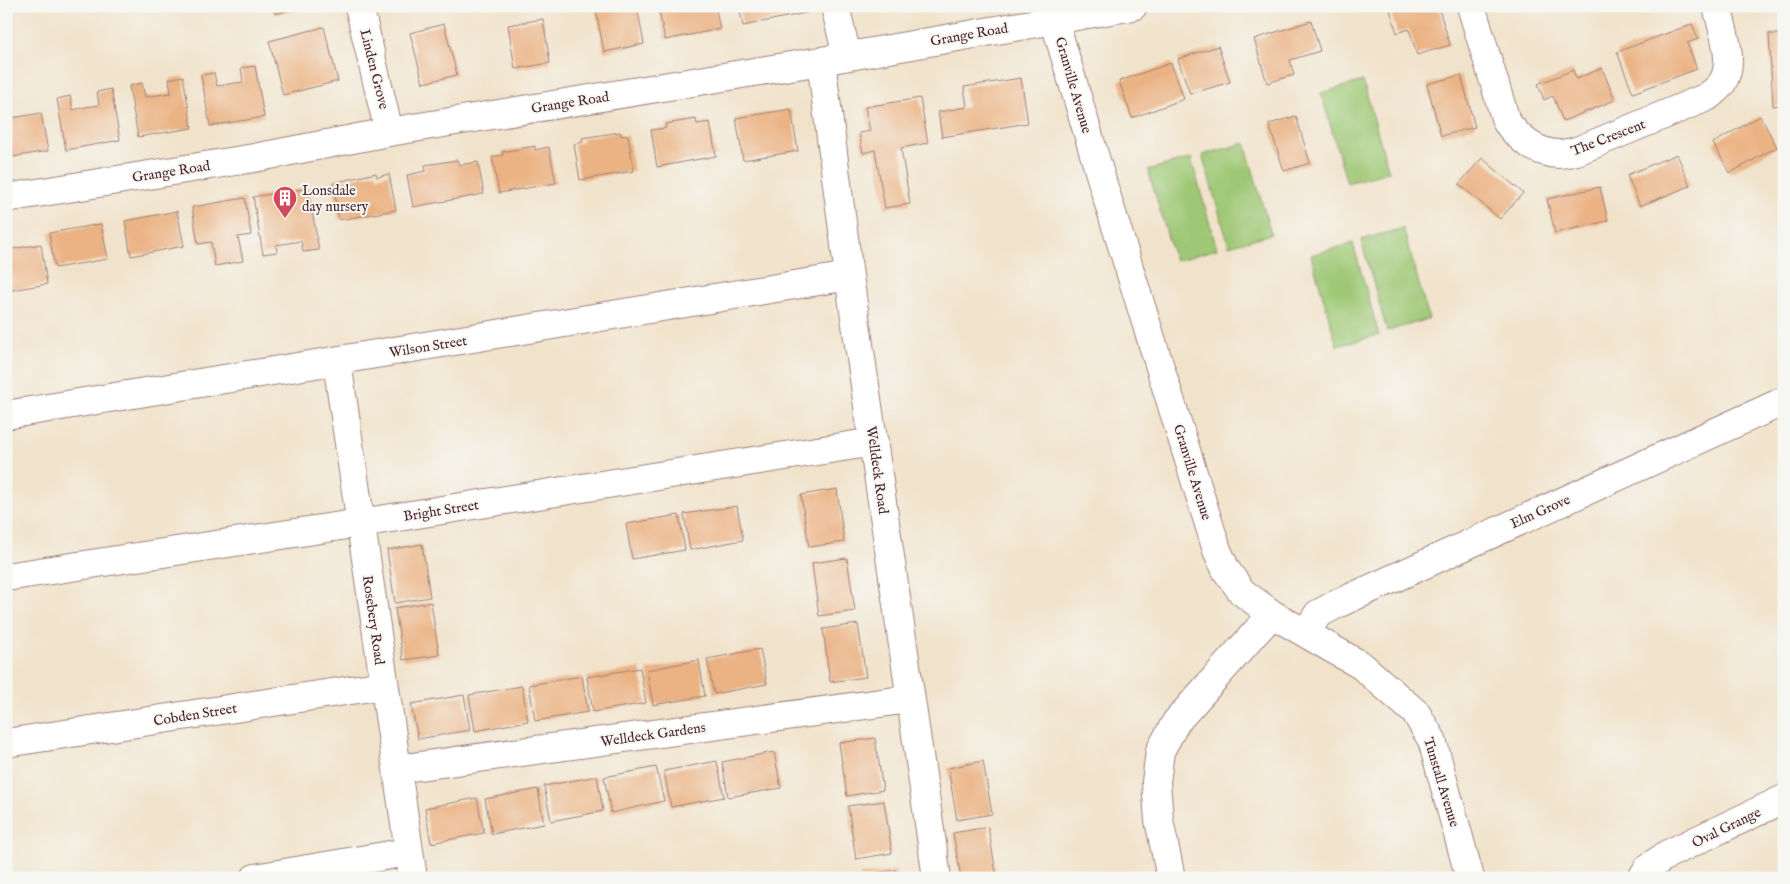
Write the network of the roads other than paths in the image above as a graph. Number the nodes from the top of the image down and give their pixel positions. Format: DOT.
graph roads {
  1 [pos="360,6"];
  2 [pos="834,6"];
  3 [pos="1133,6"];
  4 [pos="1471,6"];
  5 [pos="1717,6"];
  6 [pos="1054,19"];
  7 [pos="847,56"];
  8 [pos="821,61"];
  9 [pos="389,132"];
  10 [pos="6,198"];
  11 [pos="849,276"];
  12 [pos="337,362"];
  13 [pos="1784,401"];
  14 [pos="6,415"];
  15 [pos="874,442"];
  16 [pos="360,523"];
  17 [pos="6,577"];
  18 [pos="1272,614"];
  19 [pos="1306,632"];
  20 [pos="384,685"];
  21 [pos="910,699"];
  22 [pos="6,743"];
  23 [pos="397,769"];
  24 [pos="1784,799"];
  25 [pos="410,865"];
  26 [pos="255,878"];
  27 [pos="937,878"];
  28 [pos="1171,878"];
  29 [pos="1470,878"];
  30 [pos="1642,878"];
  1 -- 9 [label="street, Linden Grove"];
  2 -- 7 [label="street"];
  3 -- 6 [label="street, Grange Road"];
  4 -- 5 [label="street, The Crescent"];
  6 -- 7 [label="street, Grange Road"];
  6 -- 18 [label="street, Granville Avenue"];
  7 -- 8 [label="street, Grange Road"];
  8 -- 9 [label="street, Grange Road"];
  8 -- 11 [label="street, Welldeck Road"];
  9 -- 10 [label="street, Grange Road"];
  11 -- 12 [label="street, Wilson Street"];
  11 -- 15 [label="street, Welldeck Road"];
  12 -- 14 [label="street, Wilson Street"];
  12 -- 16 [label="street, Rosebery Road"];
  13 -- 19 [label="street, Elm Grove"];
  15 -- 16 [label="street, Bright Street"];
  15 -- 21 [label="street, Welldeck Road"];
  16 -- 17 [label="street, Bright Street"];
  16 -- 20 [label="street, Rosebery Road"];
  18 -- 19 [label="street, Tunstall Avenue"];
  18 -- 28 [label="street"];
  19 -- 29 [label="street, Tunstall Avenue"];
  20 -- 22 [label="street, Cobden Street"];
  20 -- 23 [label="street, Rosebery Road"];
  21 -- 23 [label="street, Welldeck Gardens"];
  21 -- 27 [label="street, Welldeck Road"];
  23 -- 25 [label="street, Rosebery Road"];
  24 -- 30 [label="street, Oval Grange"];
  25 -- 26 [label="street"];
}
